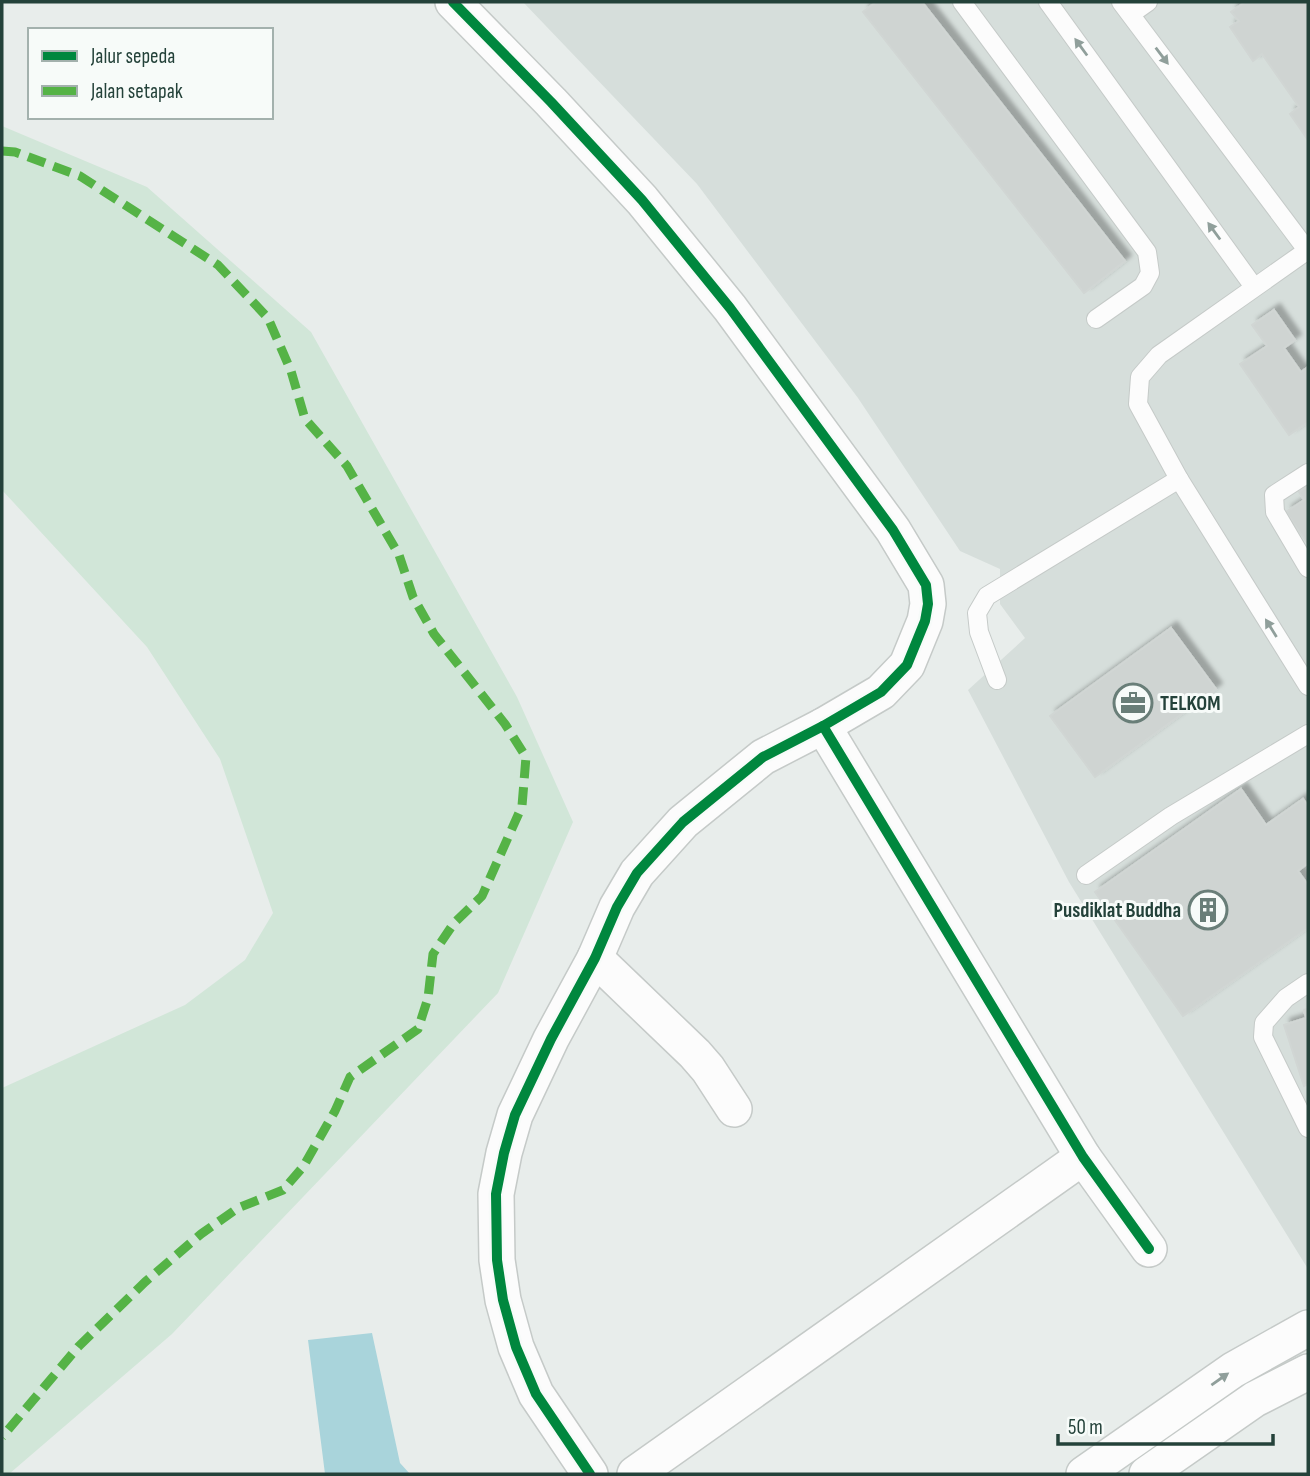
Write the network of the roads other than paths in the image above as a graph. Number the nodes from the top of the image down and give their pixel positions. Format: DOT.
graph roads {
  1 [pos="453,2"];
  2 [pos="962,2"];
  3 [pos="1048,2"];
  4 [pos="1148,2"];
  5 [pos="1126,8"];
  6 [pos="1308,250"];
  7 [pos="1254,287"];
  8 [pos="1096,319"];
  9 [pos="1308,473"];
  10 [pos="1179,480"];
  11 [pos="1308,568"];
  12 [pos="997,680"];
  13 [pos="1308,686"];
  14 [pos="823,726"];
  15 [pos="1308,734"];
  16 [pos="1086,875"];
  17 [pos="595,958"];
  18 [pos="1308,983"];
  19 [pos="734,1109"];
  20 [pos="1308,1128"];
  21 [pos="1083,1157"];
  22 [pos="1149,1249"];
  23 [pos="1308,1328"];
  24 [pos="1308,1372"];
  25 [pos="590,1474"];
  26 [pos="635,1474"];
  27 [pos="1083,1474"];
  28 [pos="1147,1474"];
  1 -- 14 [label="street"];
  2 -- 8 [label="lane"];
  7 -- 3 [label="lane, one-way"];
  4 -- 5 [label="lane"];
  5 -- 6 [label="lane, one-way"];
  6 -- 7 [label="lane"];
  7 -- 10 [label="lane"];
  9 -- 11 [label="lane"];
  10 -- 12 [label="lane"];
  13 -- 10 [label="lane, one-way"];
  14 -- 17 [label="street"];
  14 -- 21 [label="street"];
  15 -- 16 [label="lane"];
  17 -- 19 [label="street"];
  17 -- 25 [label="street"];
  18 -- 20 [label="lane"];
  21 -- 22 [label="street"];
  21 -- 26 [label="street"];
  27 -- 23 [label="street, one-way"];
  24 -- 28 [label="street"];
}
